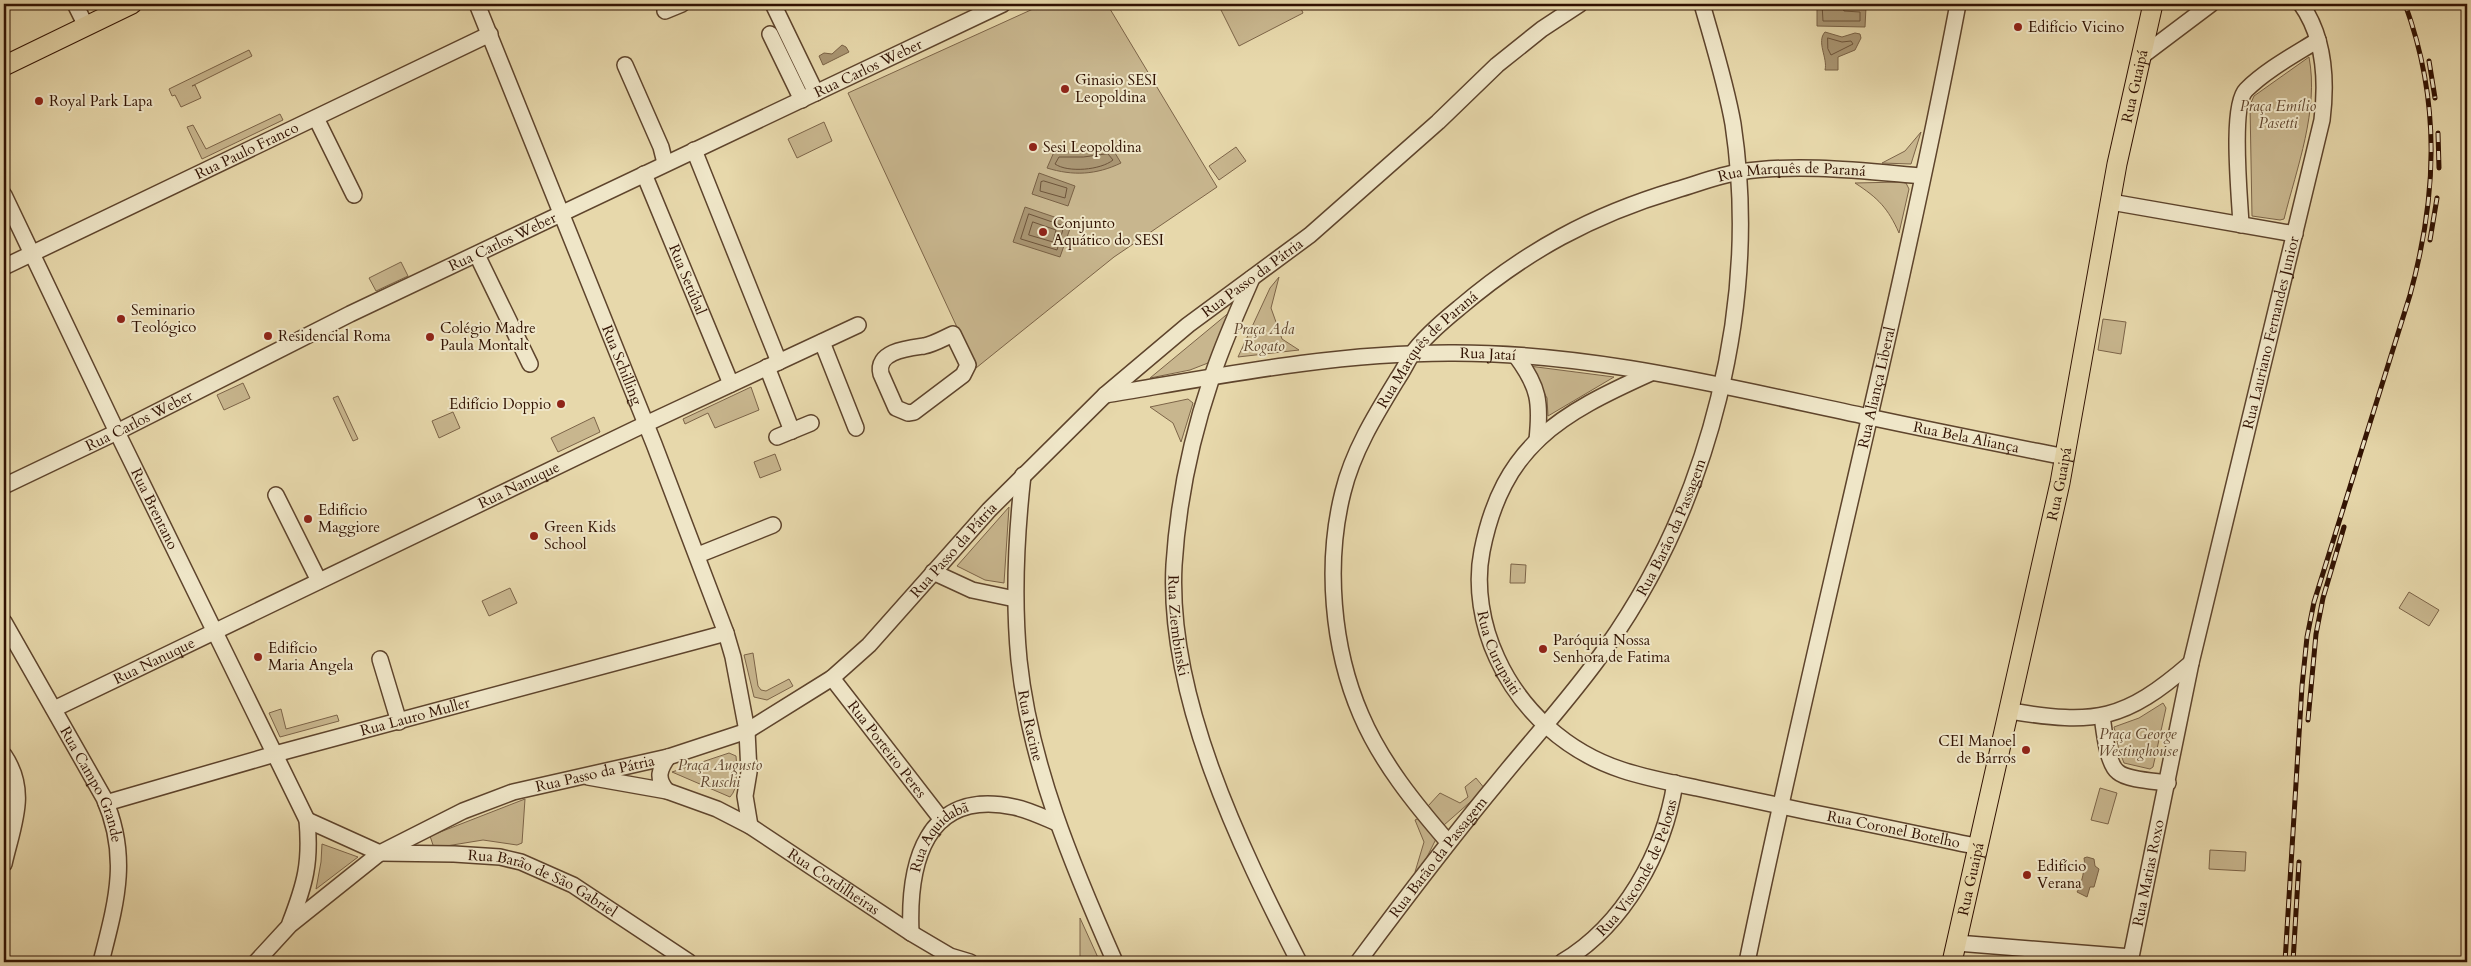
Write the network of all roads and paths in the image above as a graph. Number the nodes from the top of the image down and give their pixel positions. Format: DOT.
graph roads {
  1 [pos="76,4"];
  2 [pos="132,4"];
  3 [pos="477,4"];
  4 [pos="682,4"];
  5 [pos="774,4"];
  6 [pos="1003,4"];
  7 [pos="1580,4"];
  8 [pos="1702,4"];
  9 [pos="1958,4"];
  10 [pos="2154,4"];
  11 [pos="2210,4"];
  12 [pos="2301,4"];
  13 [pos="665,11"];
  14 [pos="86,26"];
  15 [pos="490,34"];
  16 [pos="770,34"];
  17 [pos="2318,40"];
  18 [pos="2142,56"];
  19 [pos="625,65"];
  20 [pos="4,66"];
  21 [pos="809,96"];
  22 [pos="316,118"];
  23 [pos="694,150"];
  24 [pos="665,163"];
  25 [pos="1738,172"];
  26 [pos="644,174"];
  27 [pos="1922,176"];
  28 [pos="4,195"];
  29 [pos="354,196"];
  30 [pos="2110,202"];
  31 [pos="562,213"];
  32 [pos="2242,225"];
  33 [pos="2295,234"];
  34 [pos="32,253"];
  35 [pos="477,255"];
  36 [pos="4,267"];
  37 [pos="1252,278"];
  38 [pos="858,325"];
  39 [pos="822,342"];
  40 [pos="904,348"];
  41 [pos="1412,354"];
  42 [pos="1516,356"];
  43 [pos="530,364"];
  44 [pos="773,364"];
  45 [pos="1652,373"];
  46 [pos="1211,378"];
  47 [pos="731,384"];
  48 [pos="1722,384"];
  49 [pos="1105,395"];
  50 [pos="1869,417"];
  51 [pos="811,423"];
  52 [pos="646,424"];
  53 [pos="856,428"];
  54 [pos="792,431"];
  55 [pos="117,432"];
  56 [pos="777,437"];
  57 [pos="1537,440"];
  58 [pos="2065,457"];
  59 [pos="1023,475"];
  60 [pos="4,486"];
  61 [pos="276,494"];
  62 [pos="773,525"];
  63 [pos="698,555"];
  64 [pos="933,572"];
  65 [pos="319,581"];
  66 [pos="1015,599"];
  67 [pos="4,622"];
  68 [pos="216,632"];
  69 [pos="726,633"];
  70 [pos="380,659"];
  71 [pos="2191,663"];
  72 [pos="832,678"];
  73 [pos="54,710"];
  74 [pos="2010,711"];
  75 [pos="2102,716"];
  76 [pos="399,722"];
  77 [pos="1545,726"];
  78 [pos="747,731"];
  79 [pos="275,754"];
  80 [pos="4,755"];
  81 [pos="668,757"];
  82 [pos="579,776"];
  83 [pos="1675,783"];
  84 [pos="2168,783"];
  85 [pos="667,791"];
  86 [pos="745,796"];
  87 [pos="106,803"];
  88 [pos="1780,806"];
  89 [pos="718,809"];
  90 [pos="307,820"];
  91 [pos="942,820"];
  92 [pos="1057,823"];
  93 [pos="750,826"];
  94 [pos="1448,842"];
  95 [pos="1978,847"];
  96 [pos="380,853"];
  97 [pos="5,857"];
  98 [pos="290,925"];
  99 [pos="911,933"];
  100 [pos="1957,943"];
  101 [pos="2050,956"];
  102 [pos="952,959"];
  103 [pos="2130,959"];
  104 [pos="101,962"];
  105 [pos="256,962"];
  106 [pos="690,962"];
  107 [pos="970,962"];
  108 [pos="1115,962"];
  109 [pos="1298,962"];
  110 [pos="1358,962"];
  111 [pos="1562,962"];
  112 [pos="1746,962"];
  113 [pos="1952,962"];
  1 -- 14 [label="street"];
  2 -- 14 [label="main road"];
  3 -- 15 [label="street, Rua Schilling"];
  4 -- 13 [label="street"];
  5 -- 21 [label="street"];
  6 -- 21 [label="street, Rua Carlos Weber"];
  7 -- 37 [label="street, Rua Passo da Pátria"];
  8 -- 25 [label="street, Rua Barão da Passagem"];
  9 -- 27 [label="street, Rua Aliança Liberal"];
  10 -- 18 [label="main road, Rua Guaipá"];
  11 -- 18 [label="street"];
  12 -- 17 [label="street, Rua Lauriano Fernandes Junior"];
  14 -- 20 [label="main road"];
  15 -- 22 [label="street, Rua Paulo Franco"];
  15 -- 31 [label="street, Rua Schilling"];
  16 -- 21 [label="street"];
  17 -- 32 [label="street"];
  17 -- 33 [label="street, Rua Lauriano Fernandes Junior"];
  18 -- 30 [label="main road, Rua Guaipá"];
  19 -- 24 [label="street"];
  21 -- 23 [label="street, Rua Carlos Weber"];
  22 -- 29 [label="street"];
  22 -- 34 [label="street, Rua Paulo Franco"];
  23 -- 24 [label="street, Rua Carlos Weber"];
  23 -- 44 [label="street"];
  24 -- 26 [label="street, Rua Carlos Weber"];
  25 -- 27 [label="street, Rua Marquês de Paraná"];
  25 -- 41 [label="street, Rua Marquês de Paraná"];
  25 -- 48 [label="street, Rua Barão da Passagem"];
  26 -- 31 [label="street, Rua Carlos Weber"];
  26 -- 47 [label="street, Rua Setúbal"];
  27 -- 50 [label="street, Rua Aliança Liberal"];
  28 -- 34 [label="street, Rua Brentano"];
  30 -- 32 [label="street"];
  30 -- 58 [label="main road, Rua Guaipá"];
  31 -- 35 [label="street, Rua Carlos Weber"];
  31 -- 52 [label="street, Rua Schilling"];
  32 -- 33 [label="street"];
  33 -- 71 [label="street, Rua Lauriano Fernandes Junior"];
  34 -- 36 [label="street, Rua Paulo Franco"];
  34 -- 55 [label="street, Rua Brentano"];
  35 -- 43 [label="street"];
  35 -- 55 [label="street, Rua Carlos Weber"];
  37 -- 46 [label="street, Rua Ziembinski"];
  37 -- 49 [label="street, Rua Passo da Pátria"];
  38 -- 39 [label="street, Rua Nanuque"];
  39 -- 44 [label="street, Rua Nanuque"];
  39 -- 53 [label="street"];
  40 -- 40 [label="street"];
  41 -- 42 [label="street, Rua Jataí"];
  41 -- 46 [label="street, Rua Jataí"];
  41 -- 94 [label="street, Rua Marquês de Paraná"];
  42 -- 45 [label="street, Rua Jataí"];
  42 -- 57 [label="street"];
  44 -- 47 [label="street, Rua Nanuque"];
  44 -- 54 [label="street"];
  45 -- 48 [label="street, Rua Jataí"];
  45 -- 57 [label="street, Rua Curupaiti"];
  46 -- 49 [label="street, Rua Jataí"];
  46 -- 109 [label="street, Rua Ziembinski"];
  47 -- 52 [label="street, Rua Nanuque"];
  48 -- 50 [label="street, Rua Jataí"];
  48 -- 77 [label="street, Rua Barão da Passagem"];
  49 -- 59 [label="street, Rua Passo da Pátria"];
  50 -- 58 [label="street, Rua Bela Aliança"];
  50 -- 88 [label="street, Rua Aliança Liberal"];
  51 -- 54 [label="street"];
  52 -- 63 [label="street, Rua Schilling"];
  52 -- 65 [label="street, Rua Nanuque"];
  54 -- 56 [label="street"];
  55 -- 60 [label="street, Rua Carlos Weber"];
  55 -- 68 [label="street, Rua Brentano"];
  57 -- 77 [label="street, Rua Curupaiti"];
  58 -- 74 [label="main road, Rua Guaipá"];
  59 -- 64 [label="street, Rua Passo da Pátria"];
  59 -- 66 [label="street, Rua Racine"];
  61 -- 65 [label="street"];
  62 -- 63 [label="street"];
  63 -- 69 [label="street, Rua Schilling"];
  64 -- 66 [label="street"];
  64 -- 72 [label="street, Rua Passo da Pátria"];
  65 -- 68 [label="street, Rua Nanuque"];
  66 -- 92 [label="street, Rua Racine"];
  67 -- 73 [label="street, Rua Campo Grande"];
  68 -- 73 [label="street, Rua Nanuque"];
  68 -- 79 [label="street, Rua Brentano"];
  69 -- 76 [label="street, Rua Lauro Muller"];
  69 -- 78 [label="street, Rua Schilling"];
  70 -- 76 [label="street"];
  71 -- 75 [label="street"];
  71 -- 84 [label="street"];
  72 -- 78 [label="street, Rua Passo da Pátria"];
  72 -- 91 [label="street, Rua Porteiro Peres"];
  73 -- 87 [label="street, Rua Campo Grande"];
  74 -- 75 [label="street"];
  74 -- 95 [label="main road, Rua Guaipá"];
  75 -- 84 [label="street"];
  76 -- 79 [label="street, Rua Lauro Muller"];
  77 -- 83 [label="street, Rua Curupaiti"];
  77 -- 94 [label="street, Rua Barão da Passagem"];
  78 -- 81 [label="street, Rua Passo da Pátria"];
  78 -- 86 [label="street, Rua Schilling"];
  79 -- 87 [label="street, Rua Lauro Muller"];
  79 -- 90 [label="street, Rua Brentano"];
  80 -- 97 [label="street"];
  81 -- 82 [label="street, Rua Passo da Pátria"];
  81 -- 85 [label="street"];
  82 -- 85 [label="street, Rua Cordilheiras"];
  82 -- 96 [label="street, Rua Passo da Pátria"];
  83 -- 88 [label="street, Rua Coronel Botelho"];
  83 -- 111 [label="street, Rua Visconde de Pelotas"];
  84 -- 103 [label="street, Rua Matias Roxo"];
  85 -- 89 [label="street, Rua Cordilheiras"];
  86 -- 89 [label="street"];
  86 -- 93 [label="street, Rua Schilling"];
  87 -- 104 [label="street, Rua Campo Grande"];
  88 -- 95 [label="street, Rua Coronel Botelho"];
  88 -- 112 [label="street, Rua Aliança Liberal"];
  89 -- 93 [label="street, Rua Cordilheiras"];
  90 -- 96 [label="street"];
  90 -- 98 [label="street, Rua Brentano"];
  91 -- 92 [label="street, Rua Aquidabã"];
  91 -- 99 [label="street, Rua Aquidabã"];
  92 -- 108 [label="street, Rua Racine"];
  93 -- 99 [label="street, Rua Cordilheiras"];
  94 -- 110 [label="street, Rua Barão da Passagem"];
  95 -- 100 [label="main road, Rua Guaipá"];
  96 -- 98 [label="street, Rua Passo da Pátria"];
  96 -- 106 [label="street, Rua Barão de São Gabriel"];
  98 -- 105 [label="street, Rua Passo da Pátria"];
  99 -- 102 [label="street, Rua Cordilheiras"];
  100 -- 101 [label="street"];
  100 -- 113 [label="main road, Rua Guaipá"];
  101 -- 103 [label="street"];
  102 -- 107 [label="street, Rua Cordilheiras"];
}
